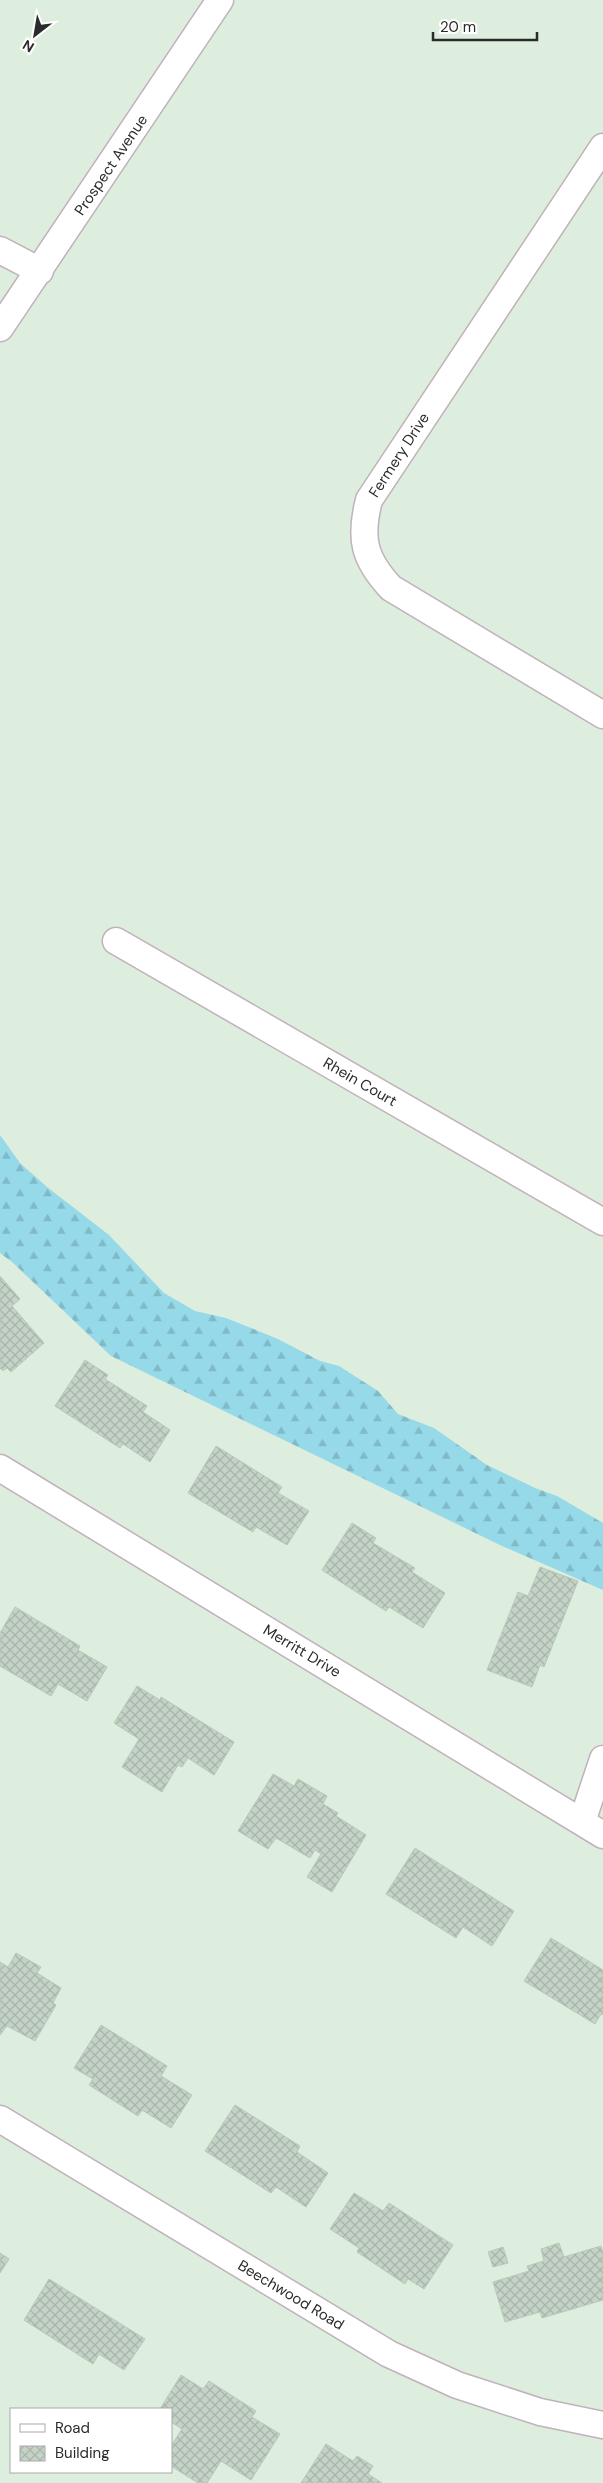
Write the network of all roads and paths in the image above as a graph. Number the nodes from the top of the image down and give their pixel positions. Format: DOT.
graph roads {
  1 [pos="220,0"];
  2 [pos="603,147"];
  3 [pos="0,250"];
  4 [pos="40,271"];
  5 [pos="0,328"];
  6 [pos="603,715"];
  7 [pos="116,941"];
  8 [pos="603,1222"];
  9 [pos="0,1468"];
  10 [pos="603,1759"];
  11 [pos="593,1828"];
  12 [pos="0,2119"];
  13 [pos="603,2424"];
  1 -- 4 [label="street, Prospect Avenue"];
  2 -- 6 [label="street, Fermery Drive"];
  3 -- 4 [label="street"];
  4 -- 5 [label="street, Prospect Avenue"];
  7 -- 8 [label="street, Rhein Court"];
  9 -- 11 [label="street, Merritt Drive"];
  10 -- 11 [label="street"];
  12 -- 13 [label="street, Beechwood Road"];
}
